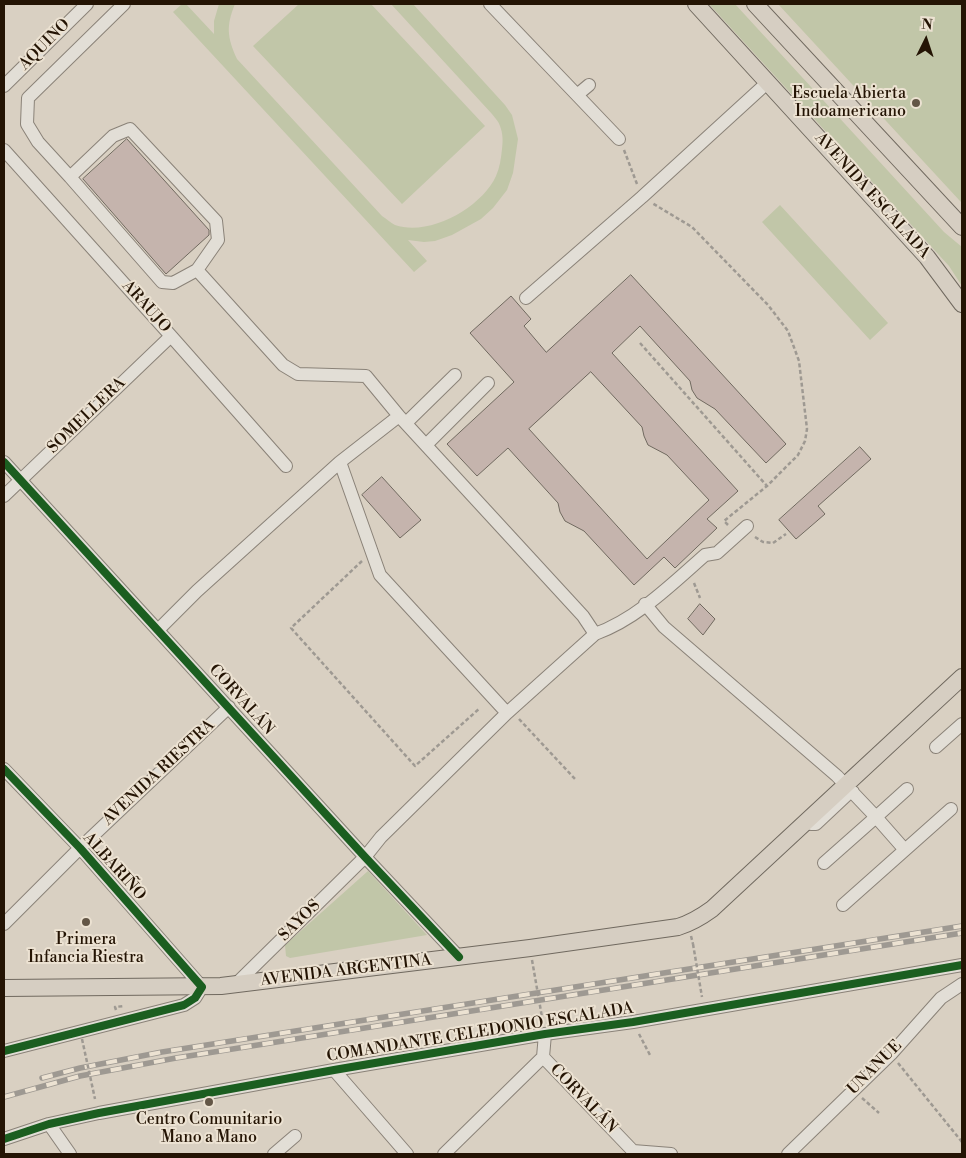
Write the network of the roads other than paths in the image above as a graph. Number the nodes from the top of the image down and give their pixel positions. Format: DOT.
graph roads {
  1 [pos="86,4"];
  2 [pos="124,4"];
  3 [pos="490,4"];
  4 [pos="696,4"];
  5 [pos="755,4"];
  6 [pos="768,82"];
  7 [pos="589,85"];
  8 [pos="4,86"];
  9 [pos="577,95"];
  10 [pos="619,139"];
  11 [pos="4,150"];
  12 [pos="70,177"];
  13 [pos="962,228"];
  14 [pos="197,270"];
  15 [pos="526,298"];
  16 [pos="962,304"];
  17 [pos="171,336"];
  18 [pos="455,375"];
  19 [pos="488,382"];
  20 [pos="402,420"];
  21 [pos="426,445"];
  22 [pos="4,462"];
  23 [pos="340,462"];
  24 [pos="286,466"];
  25 [pos="20,480"];
  26 [pos="4,496"];
  27 [pos="746,526"];
  28 [pos="645,604"];
  29 [pos="158,630"];
  30 [pos="595,634"];
  31 [pos="962,677"];
  32 [pos="230,707"];
  33 [pos="507,713"];
  34 [pos="962,724"];
  35 [pos="936,747"];
  36 [pos="4,768"];
  37 [pos="850,789"];
  38 [pos="907,789"];
  39 [pos="951,809"];
  40 [pos="876,817"];
  41 [pos="80,848"];
  42 [pos="905,850"];
  43 [pos="365,857"];
  44 [pos="824,863"];
  45 [pos="843,905"];
  46 [pos="4,924"];
  47 [pos="459,957"];
  48 [pos="962,966"];
  49 [pos="962,984"];
  50 [pos="235,985"];
  51 [pos="202,987"];
  52 [pos="4,988"];
  53 [pos="544,1028"];
  54 [pos="4,1051"];
  55 [pos="542,1057"];
  56 [pos="334,1070"];
  57 [pos="49,1124"];
  58 [pos="295,1136"];
  59 [pos="4,1138"];
  60 [pos="63,1152"];
  61 [pos="632,1153"];
  62 [pos="274,1154"];
  63 [pos="407,1154"];
  64 [pos="444,1154"];
  65 [pos="671,1154"];
  66 [pos="788,1154"];
  1 -- 8 [label="street, AQUINO"];
  2 -- 12 [label="street"];
  3 -- 9 [label="street"];
  4 -- 6 [label="main road, AVENIDA ESCALADA"];
  5 -- 13 [label="main road"];
  6 -- 15 [label="street"];
  6 -- 16 [label="main road, AVENIDA ESCALADA"];
  7 -- 9 [label="street"];
  9 -- 10 [label="street"];
  11 -- 17 [label="street, ARAUJO"];
  12 -- 14 [label="street"];
  12 -- 14 [label="street"];
  14 -- 20 [label="street"];
  17 -- 24 [label="street, ARAUJO"];
  17 -- 25 [label="street, SOMELLERA"];
  18 -- 20 [label="street"];
  19 -- 21 [label="street"];
  20 -- 21 [label="street"];
  20 -- 23 [label="street"];
  21 -- 30 [label="street"];
  22 -- 25 [label="street, CORVALÁN"];
  23 -- 29 [label="street"];
  23 -- 33 [label="street"];
  25 -- 26 [label="street, SOMELLERA"];
  25 -- 29 [label="street, CORVALÁN"];
  27 -- 28 [label="street, SAYOS"];
  28 -- 30 [label="street, SAYOS"];
  28 -- 37 [label="street"];
  29 -- 32 [label="street, CORVALÁN"];
  30 -- 33 [label="street, SAYOS"];
  31 -- 37 [label="main road, AVENIDA ARGENTINA"];
  32 -- 41 [label="street, AVENIDA RIESTRA"];
  32 -- 43 [label="street, CORVALÁN"];
  33 -- 43 [label="street, SAYOS"];
  34 -- 35 [label="street"];
  36 -- 41 [label="street, ALBARIÑO"];
  37 -- 40 [label="street"];
  37 -- 47 [label="main road, AVENIDA ARGENTINA"];
  38 -- 40 [label="street"];
  39 -- 42 [label="street"];
  40 -- 42 [label="street"];
  40 -- 44 [label="street"];
  41 -- 46 [label="street, AVENIDA RIESTRA"];
  41 -- 51 [label="street, ALBARIÑO"];
  42 -- 45 [label="street"];
  43 -- 47 [label="street, CORVALÁN"];
  43 -- 50 [label="street, SAYOS"];
  47 -- 50 [label="main road, AVENIDA ARGENTINA"];
  48 -- 53 [label="street, COMANDANTE CELEDONIO ESCALADA"];
  49 -- 66 [label="street, UNANUE"];
  50 -- 51 [label="main road, AVENIDA ARGENTINA"];
  51 -- 52 [label="main road, AVENIDA ARGENTINA"];
  51 -- 54 [label="street"];
  53 -- 55 [label="street, CORVALÁN"];
  53 -- 56 [label="street, COMANDANTE CELEDONIO ESCALADA"];
  55 -- 61 [label="street, CORVALÁN"];
  55 -- 64 [label="street"];
  56 -- 57 [label="street, COMANDANTE CELEDONIO ESCALADA"];
  56 -- 63 [label="street"];
  57 -- 59 [label="street, COMANDANTE CELEDONIO ESCALADA"];
  57 -- 60 [label="street"];
  58 -- 62 [label="street"];
  61 -- 65 [label="street, CORVALÁN"];
}
